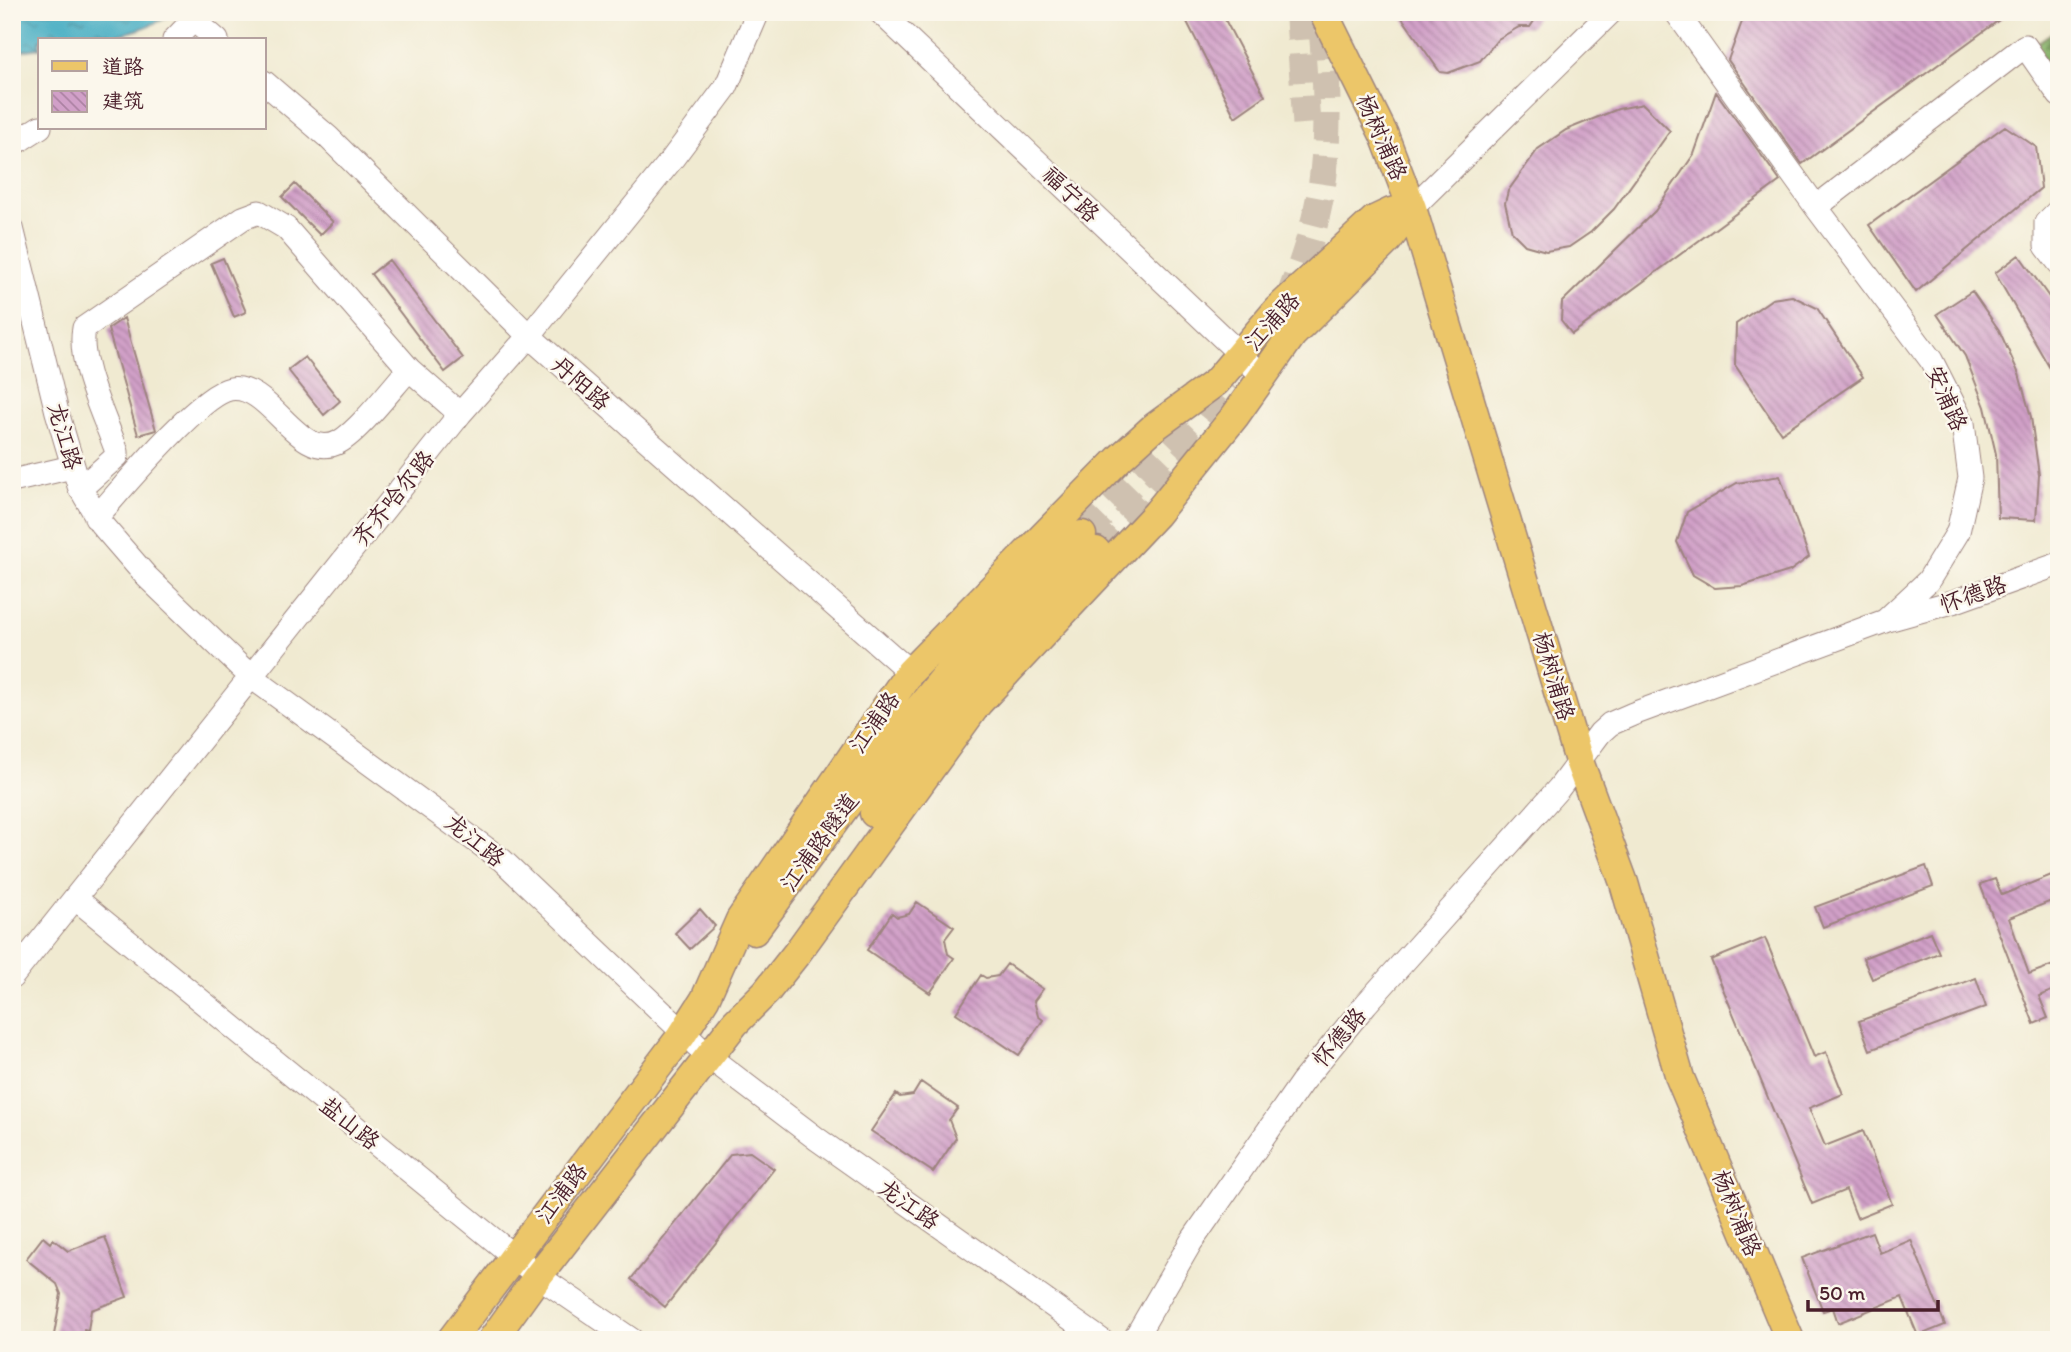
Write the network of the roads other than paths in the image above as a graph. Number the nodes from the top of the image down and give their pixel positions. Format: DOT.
graph roads {
  1 [pos="758,12"];
  2 [pos="880,12"];
  3 [pos="1323,12"];
  4 [pos="1611,12"];
  5 [pos="1676,12"];
  6 [pos="200,15"];
  7 [pos="176,38"];
  8 [pos="216,38"];
  9 [pos="266,84"];
  10 [pos="2059,95"];
  11 [pos="38,128"];
  12 [pos="12,145"];
  13 [pos="1816,207"];
  14 [pos="1412,208"];
  15 [pos="2059,210"];
  16 [pos="12,228"];
  17 [pos="2059,263"];
  18 [pos="529,336"];
  19 [pos="1241,355"];
  20 [pos="409,369"];
  21 [pos="1262,375"];
  22 [pos="460,414"];
  23 [pos="76,478"];
  24 [pos="12,481"];
  25 [pos="96,518"];
  26 [pos="2059,564"];
  27 [pos="1885,621"];
  28 [pos="910,672"];
  29 [pos="250,676"];
  30 [pos="1579,761"];
  31 [pos="75,898"];
  32 [pos="12,977"];
  33 [pos="705,999"];
  34 [pos="735,1023"];
  35 [pos="682,1035"];
  36 [pos="709,1057"];
  37 [pos="513,1255"];
  38 [pos="538,1276"];
  39 [pos="451,1340"];
  40 [pos="492,1340"];
  41 [pos="632,1340"];
  42 [pos="1101,1340"];
  43 [pos="1133,1340"];
  44 [pos="1790,1340"];
  1 -- 18 [label="street, 齐齐哈尔路"];
  2 -- 19 [label="street, 福宁路"];
  3 -- 14 [label="main road, 杨树浦路"];
  4 -- 14 [label="street, 江浦路"];
  5 -- 13 [label="street, 安浦路"];
  6 -- 7 [label="street"];
  6 -- 8 [label="street"];
  9 -- 18 [label="street, 丹阳路"];
  10 -- 13 [label="street"];
  11 -- 12 [label="street"];
  13 -- 27 [label="street, 安浦路"];
  14 -- 19 [label="main road, 江浦路"];
  14 -- 21 [label="main road, 江浦路"];
  14 -- 30 [label="main road, 杨树浦路"];
  15 -- 17 [label="street"];
  16 -- 23 [label="street, 龙江路"];
  18 -- 22 [label="street, 齐齐哈尔路"];
  18 -- 28 [label="street, 丹阳路"];
  19 -- 21 [label="street, 福宁路"];
  19 -- 28 [label="main road, 江浦路"];
  20 -- 22 [label="street"];
  20 -- 23 [label="street"];
  20 -- 25 [label="street"];
  21 -- 34 [label="main road, 江浦路"];
  22 -- 29 [label="street, 齐齐哈尔路"];
  23 -- 24 [label="street"];
  23 -- 25 [label="street, 龙江路"];
  25 -- 29 [label="street, 龙江路"];
  26 -- 27 [label="street, 怀德路"];
  27 -- 30 [label="street, 安浦路"];
  28 -- 33 [label="main road, 江浦路"];
  29 -- 31 [label="street, 齐齐哈尔路"];
  29 -- 35 [label="street, 龙江路"];
  30 -- 43 [label="street, 怀德路"];
  30 -- 44 [label="main road, 杨树浦路"];
  31 -- 32 [label="street, 齐齐哈尔路"];
  31 -- 37 [label="street, 盐山路"];
  33 -- 34 [label="main road, 江浦路隧道"];
  33 -- 35 [label="main road, 江浦路"];
  34 -- 36 [label="main road, 江浦路"];
  35 -- 36 [label="street, 龙江路"];
  35 -- 37 [label="main road, 江浦路"];
  36 -- 38 [label="main road, 江浦路"];
  36 -- 42 [label="street, 龙江路"];
  37 -- 38 [label="street, 盐山路"];
  37 -- 39 [label="main road, 江浦路"];
  38 -- 40 [label="main road, 江浦路"];
  38 -- 41 [label="street, 盐山路"];
}
